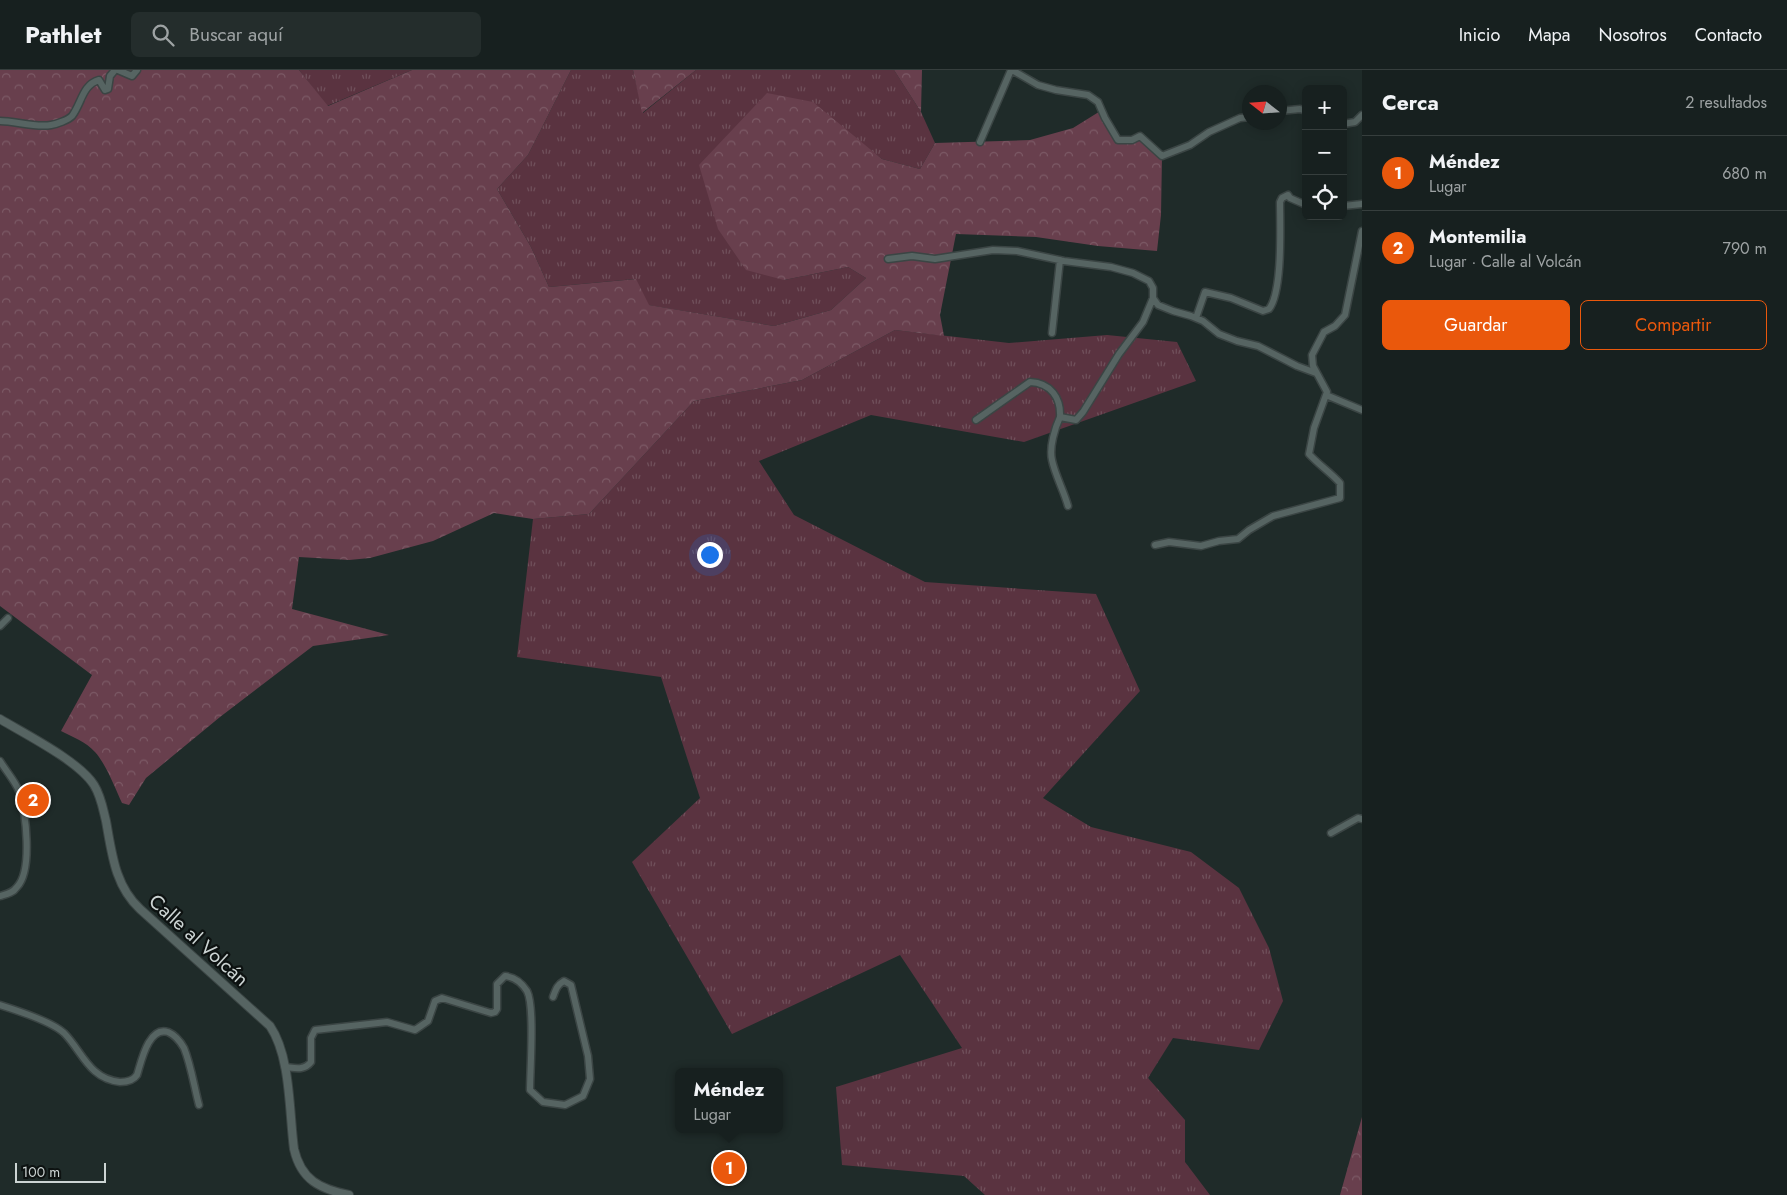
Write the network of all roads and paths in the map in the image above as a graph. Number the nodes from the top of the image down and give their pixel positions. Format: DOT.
graph roads {
  1 [pos="116,70"];
  2 [pos="137,70"];
  3 [pos="1011,70"];
  4 [pos="1302,110"];
  5 [pos="1287,111"];
  6 [pos="1362,115"];
  7 [pos="1242,118"];
  8 [pos="0,121"];
  9 [pos="1347,123"];
  10 [pos="980,142"];
  11 [pos="1302,203"];
  12 [pos="1362,204"];
  13 [pos="1347,206"];
  14 [pos="1362,231"];
  15 [pos="888,259"];
  16 [pos="1060,260"];
  17 [pos="1153,298"];
  18 [pos="1196,318"];
  19 [pos="1052,333"];
  20 [pos="1316,373"];
  21 [pos="1326,395"];
  22 [pos="1362,410"];
  23 [pos="1060,417"];
  24 [pos="976,420"];
  25 [pos="1068,506"];
  26 [pos="1155,545"];
  27 [pos="8,618"];
  28 [pos="0,626"];
  29 [pos="0,719"];
  30 [pos="0,761"];
  31 [pos="1362,819"];
  32 [pos="1331,833"];
  33 [pos="0,896"];
  34 [pos="553,997"];
  35 [pos="0,1005"];
  36 [pos="285,1067"];
  37 [pos="199,1105"];
  38 [pos="349,1195"];
  1 -- 2 [label="street"];
  1 -- 8 [label="street"];
  3 -- 7 [label="street"];
  3 -- 10 [label="street"];
  4 -- 5 [label="street"];
  6 -- 9 [label="street"];
  11 -- 18 [label="street"];
  12 -- 13 [label="street"];
  14 -- 20 [label="street"];
  15 -- 16 [label="street"];
  16 -- 17 [label="street"];
  16 -- 19 [label="street"];
  17 -- 18 [label="street"];
  17 -- 23 [label="street"];
  18 -- 20 [label="street"];
  20 -- 21 [label="street"];
  21 -- 22 [label="street"];
  21 -- 26 [label="street"];
  23 -- 24 [label="street"];
  23 -- 25 [label="street"];
  27 -- 28 [label="street"];
  29 -- 36 [label="street, Calle al Volcán"];
  30 -- 33 [label="street"];
  31 -- 32 [label="street"];
  34 -- 36 [label="street"];
  35 -- 37 [label="street"];
  36 -- 38 [label="street, Calle al Volcán"];
}
